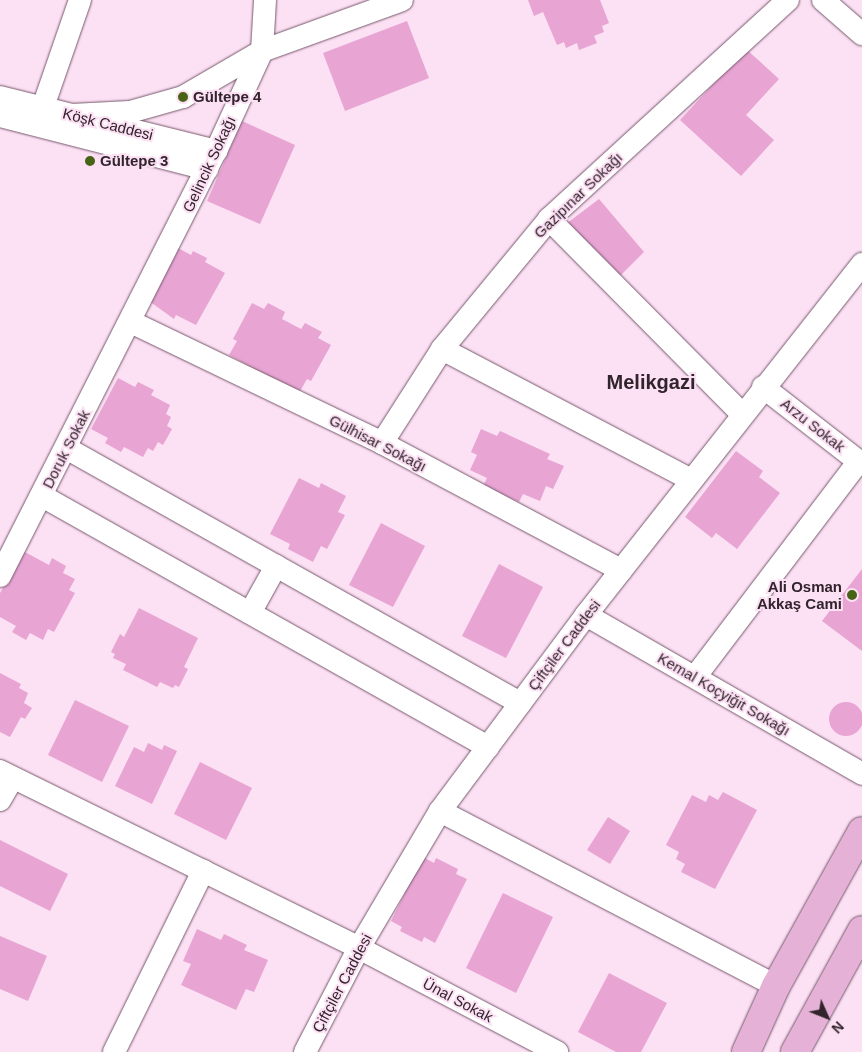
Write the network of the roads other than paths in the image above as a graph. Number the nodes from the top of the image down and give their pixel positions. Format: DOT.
graph roads {
  1 [pos="80,0"];
  2 [pos="265,0"];
  3 [pos="402,0"];
  4 [pos="788,0"];
  5 [pos="823,0"];
  6 [pos="862,34"];
  7 [pos="262,51"];
  8 [pos="0,97"];
  9 [pos="43,107"];
  10 [pos="72,115"];
  11 [pos="0,116"];
  12 [pos="212,160"];
  13 [pos="549,219"];
  14 [pos="862,264"];
  15 [pos="131,322"];
  16 [pos="442,349"];
  17 [pos="763,386"];
  18 [pos="742,414"];
  19 [pos="382,444"];
  20 [pos="66,448"];
  21 [pos="860,462"];
  22 [pos="691,480"];
  23 [pos="42,496"];
  24 [pos="276,566"];
  25 [pos="621,570"];
  26 [pos="0,576"];
  27 [pos="250,613"];
  28 [pos="586,615"];
  29 [pos="695,678"];
  30 [pos="520,703"];
  31 [pos="488,747"];
  32 [pos="862,774"];
  33 [pos="6,775"];
  34 [pos="0,800"];
  35 [pos="440,811"];
  36 [pos="862,830"];
  37 [pos="203,871"];
  38 [pos="862,930"];
  39 [pos="359,948"];
  40 [pos="776,986"];
  41 [pos="114,1052"];
  42 [pos="305,1052"];
  43 [pos="557,1052"];
  44 [pos="746,1052"];
  45 [pos="795,1052"];
  1 -- 9 [label="street"];
  2 -- 7 [label="street, Gelincik Sokağı"];
  3 -- 7 [label="street"];
  4 -- 13 [label="street, Gazipınar Sokağı"];
  5 -- 6 [label="street"];
  7 -- 10 [label="street"];
  7 -- 12 [label="street, Gelincik Sokağı"];
  8 -- 9 [label="street, Köşk Caddesi"];
  9 -- 10 [label="street, Köşk Caddesi"];
  10 -- 12 [label="street, Köşk Caddesi"];
  11 -- 12 [label="street, Köşk Caddesi"];
  12 -- 15 [label="street, Gelincik Sokağı"];
  13 -- 16 [label="street, Gazipınar Sokağı"];
  13 -- 18 [label="street"];
  14 -- 17 [label="street, Çiftçiler Caddesi"];
  15 -- 19 [label="street, Gülhisar Sokağı"];
  15 -- 20 [label="street, Doruk Sokak"];
  16 -- 19 [label="street, Gazipınar Sokağı"];
  16 -- 22 [label="street"];
  17 -- 18 [label="street, Çiftçiler Caddesi"];
  17 -- 21 [label="street, Arzu Sokak"];
  18 -- 22 [label="street, Çiftçiler Caddesi"];
  19 -- 25 [label="street, Gülhisar Sokağı"];
  20 -- 23 [label="street, Doruk Sokak"];
  20 -- 24 [label="street"];
  21 -- 29 [label="street"];
  22 -- 25 [label="street, Çiftçiler Caddesi"];
  23 -- 26 [label="street, Doruk Sokak"];
  23 -- 27 [label="street"];
  24 -- 27 [label="street"];
  24 -- 30 [label="street"];
  25 -- 28 [label="street, Çiftçiler Caddesi"];
  27 -- 31 [label="street"];
  28 -- 29 [label="street, Kemal Koçyiğit Sokağı"];
  28 -- 30 [label="street, Çiftçiler Caddesi"];
  29 -- 32 [label="street, Kemal Koçyiğit Sokağı"];
  30 -- 31 [label="street, Çiftçiler Caddesi"];
  31 -- 35 [label="street, Çiftçiler Caddesi"];
  33 -- 34 [label="street"];
  33 -- 37 [label="street, Ünal Sokak"];
  35 -- 39 [label="street, Çiftçiler Caddesi"];
  35 -- 40 [label="street"];
  36 -- 40 [label="main road"];
  37 -- 39 [label="street, Ünal Sokak"];
  37 -- 41 [label="street"];
  38 -- 45 [label="main road"];
  39 -- 42 [label="street, Çiftçiler Caddesi"];
  39 -- 43 [label="street, Ünal Sokak"];
  40 -- 44 [label="main road"];
}
